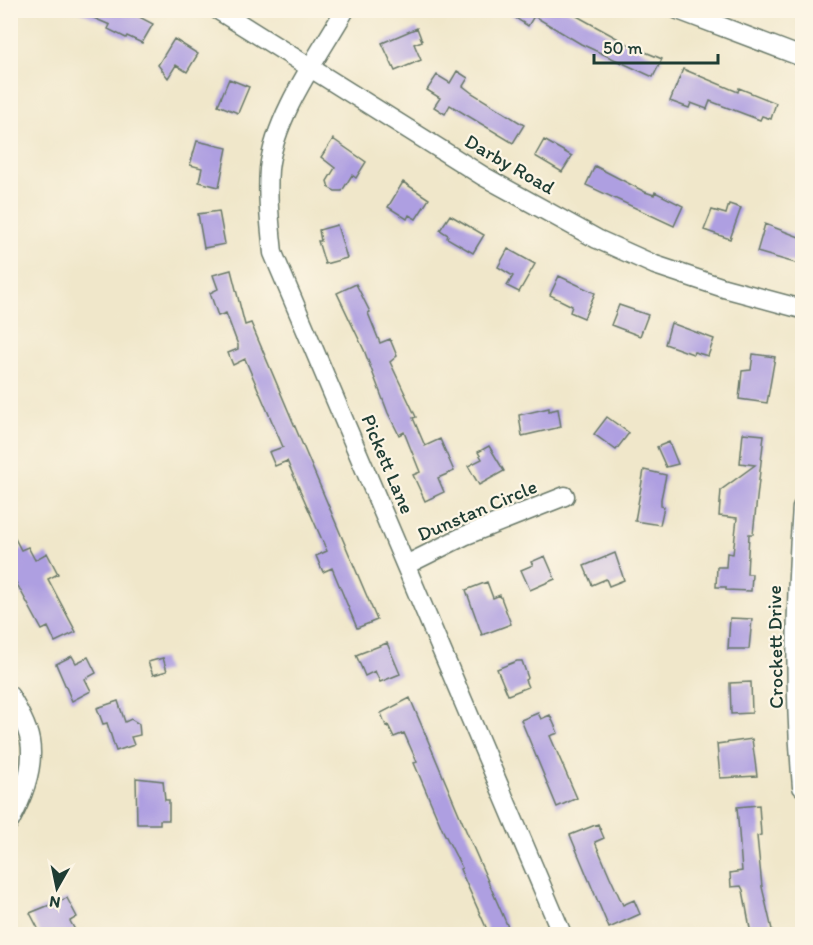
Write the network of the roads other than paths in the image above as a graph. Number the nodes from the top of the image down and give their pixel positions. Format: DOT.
graph roads {
  1 [pos="218,10"];
  2 [pos="345,10"];
  3 [pos="678,10"];
  4 [pos="802,57"];
  5 [pos="310,70"];
  6 [pos="802,309"];
  7 [pos="565,496"];
  8 [pos="802,507"];
  9 [pos="406,566"];
  10 [pos="10,696"];
  11 [pos="802,787"];
  12 [pos="10,821"];
  13 [pos="562,934"];
  1 -- 5 [label="street, Darby Road"];
  2 -- 5 [label="street, Pickett Lane"];
  3 -- 4 [label="street"];
  5 -- 6 [label="street, Darby Road"];
  5 -- 9 [label="street, Pickett Lane"];
  7 -- 9 [label="street, Dunstan Circle"];
  8 -- 11 [label="street, Crockett Drive"];
  9 -- 13 [label="street, Pickett Lane"];
  10 -- 12 [label="street"];
}
